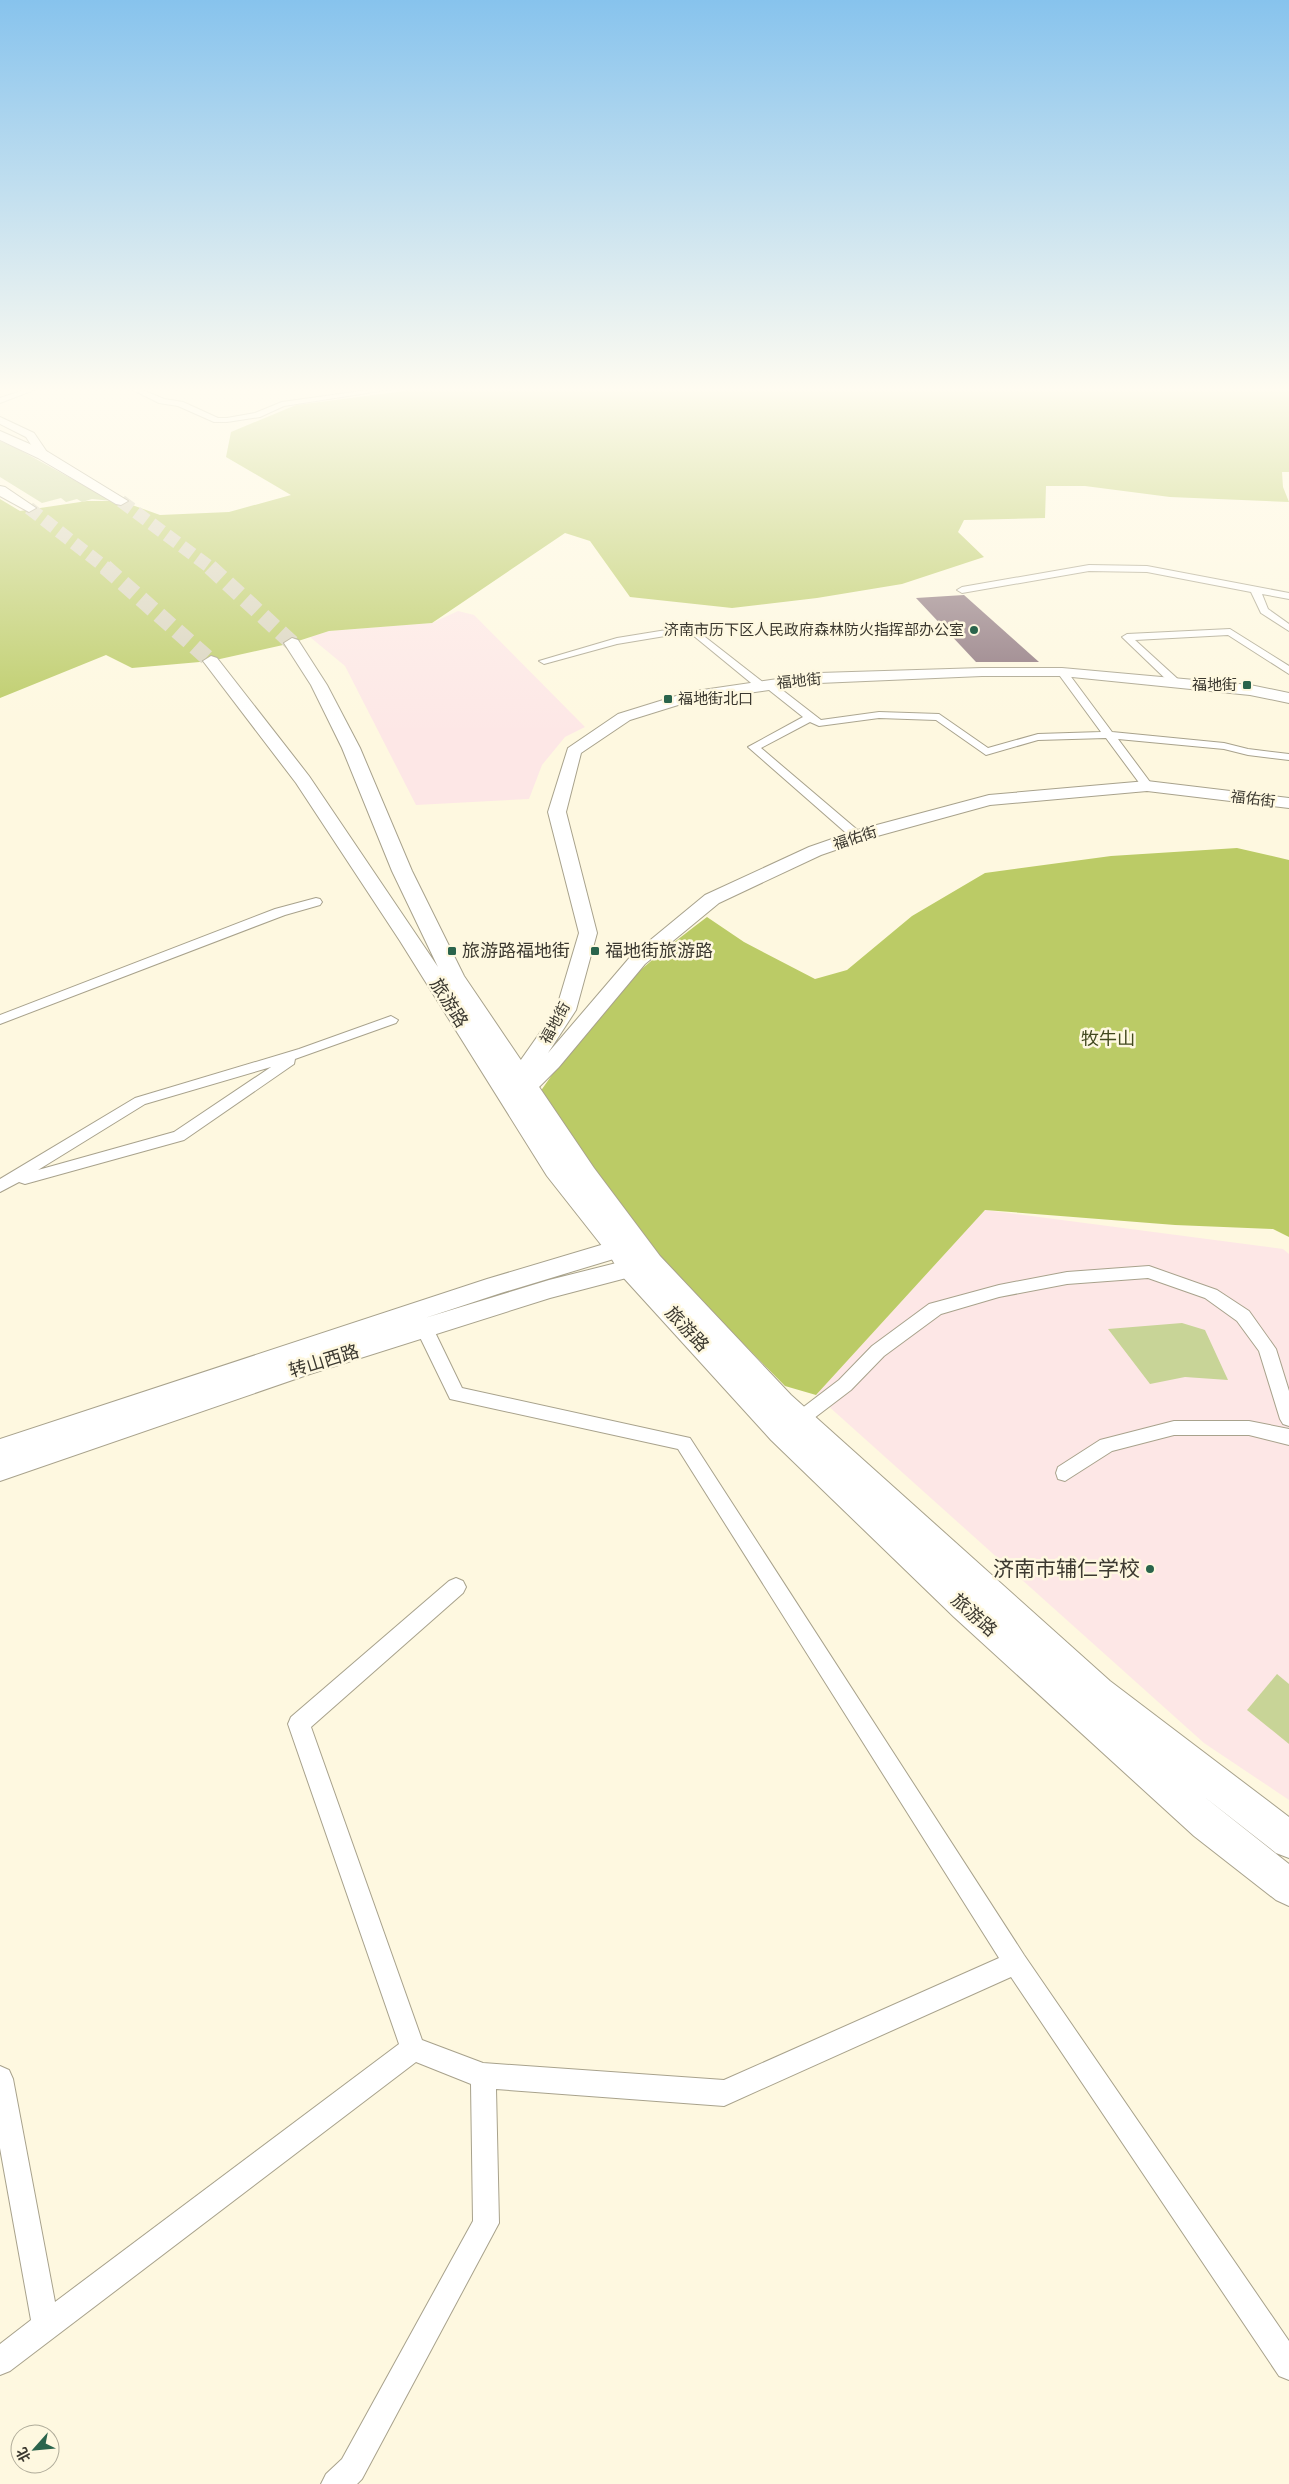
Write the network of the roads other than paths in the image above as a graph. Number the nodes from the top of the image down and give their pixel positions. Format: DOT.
graph roads {
  1 [pos="22,504"];
  2 [pos="29,508"];
  3 [pos="1255,589"];
  4 [pos="962,590"];
  5 [pos="1289,596"];
  6 [pos="1289,628"];
  7 [pos="292,643"];
  8 [pos="544,660"];
  9 [pos="211,661"];
  10 [pos="1062,672"];
  11 [pos="1289,672"];
  12 [pos="1176,683"];
  13 [pos="764,685"];
  14 [pos="1289,698"];
  15 [pos="810,718"];
  16 [pos="1109,735"];
  17 [pos="1289,757"];
  18 [pos="1146,786"];
  19 [pos="1289,803"];
  20 [pos="857,836"];
  21 [pos="316,902"];
  22 [pos="0,1020"];
  23 [pos="390,1020"];
  24 [pos="304,1052"];
  25 [pos="519,1086"];
  26 [pos="3,1185"];
  27 [pos="634,1255"];
  28 [pos="425,1330"];
  29 [pos="1289,1419"];
  30 [pos="800,1420"];
  31 [pos="1289,1436"];
  32 [pos="0,1450"];
  33 [pos="0,1470"];
  34 [pos="1065,1473"];
  35 [pos="456,1587"];
  36 [pos="1289,1840"];
  37 [pos="1289,1887"];
  38 [pos="1016,1963"];
  39 [pos="413,2049"];
  40 [pos="483,2076"];
  41 [pos="0,2078"];
  42 [pos="46,2326"];
  43 [pos="0,2361"];
  44 [pos="1289,2366"];
  45 [pos="336,2484"];
  1 -- 2 [label="main road"];
  3 -- 4 [label="street"];
  3 -- 5 [label="street"];
  3 -- 6 [label="street"];
  7 -- 25 [label="main road, 旅游路"];
  8 -- 13 [label="street"];
  9 -- 25 [label="main road, 旅游路"];
  10 -- 12 [label="street, 福地街"];
  10 -- 13 [label="street, 福地街"];
  10 -- 16 [label="street"];
  11 -- 12 [label="street"];
  12 -- 14 [label="street, 福地街"];
  13 -- 15 [label="street"];
  13 -- 25 [label="street, 福地街"];
  15 -- 16 [label="street"];
  15 -- 20 [label="street"];
  16 -- 17 [label="street"];
  16 -- 18 [label="street"];
  18 -- 19 [label="street, 福佑街"];
  18 -- 20 [label="street, 福佑街"];
  20 -- 25 [label="street, 福佑街"];
  21 -- 22 [label="street"];
  23 -- 24 [label="street"];
  24 -- 26 [label="street"];
  24 -- 26 [label="street"];
  25 -- 27 [label="main road, 旅游路"];
  27 -- 28 [label="street, 转山西路"];
  27 -- 30 [label="main road, 旅游路"];
  27 -- 32 [label="street, 转山西路"];
  27 -- 37 [label="main road, 旅游路"];
  28 -- 33 [label="street, 转山西路"];
  28 -- 38 [label="street"];
  29 -- 30 [label="street"];
  30 -- 36 [label="main road, 旅游路"];
  31 -- 34 [label="street"];
  35 -- 39 [label="street"];
  38 -- 40 [label="street"];
  38 -- 44 [label="street"];
  39 -- 40 [label="street"];
  39 -- 42 [label="street"];
  40 -- 45 [label="street"];
  41 -- 42 [label="street"];
  42 -- 43 [label="street"];
}
